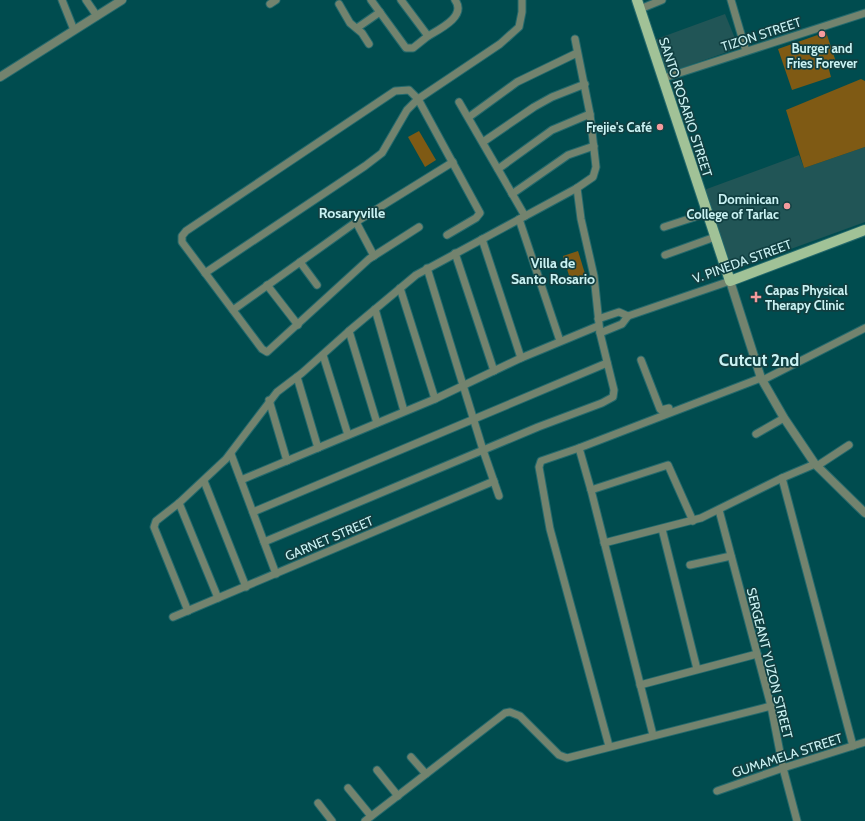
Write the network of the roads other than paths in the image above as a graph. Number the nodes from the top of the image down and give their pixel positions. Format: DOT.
graph roads {
  1 [pos="62,0"];
  2 [pos="86,0"];
  3 [pos="122,0"];
  4 [pos="371,0"];
  5 [pos="401,0"];
  6 [pos="455,0"];
  7 [pos="522,0"];
  8 [pos="662,0"];
  9 [pos="731,0"];
  10 [pos="340,4"];
  11 [pos="639,4"];
  12 [pos="380,12"];
  13 [pos="865,12"];
  14 [pos="97,16"];
  15 [pos="357,28"];
  16 [pos="74,30"];
  17 [pos="428,36"];
  18 [pos="575,39"];
  19 [pos="369,44"];
  20 [pos="746,51"];
  21 [pos="577,53"];
  22 [pos="0,78"];
  23 [pos="664,78"];
  24 [pos="585,84"];
  25 [pos="418,99"];
  26 [pos="459,102"];
  27 [pos="590,114"];
  28 [pos="469,117"];
  29 [pos="483,142"];
  30 [pos="594,146"];
  31 [pos="453,162"];
  32 [pos="498,169"];
  33 [pos="577,188"];
  34 [pos="512,194"];
  35 [pos="707,213"];
  36 [pos="522,218"];
  37 [pos="356,222"];
  38 [pos="419,227"];
  39 [pos="664,227"];
  40 [pos="865,230"];
  41 [pos="447,235"];
  42 [pos="715,237"];
  43 [pos="482,239"];
  44 [pos="456,253"];
  45 [pos="665,255"];
  46 [pos="374,256"];
  47 [pos="300,262"];
  48 [pos="427,268"];
  49 [pos="205,273"];
  50 [pos="730,281"];
  51 [pos="268,285"];
  52 [pos="317,285"];
  53 [pos="400,288"];
  54 [pos="375,309"];
  55 [pos="233,310"];
  56 [pos="628,316"];
  57 [pos="298,325"];
  58 [pos="599,326"];
  59 [pos="865,328"];
  60 [pos="348,331"];
  61 [pos="560,341"];
  62 [pos="323,355"];
  63 [pos="521,358"];
  64 [pos="641,360"];
  65 [pos="606,363"];
  66 [pos="494,371"];
  67 [pos="297,377"];
  68 [pos="762,379"];
  69 [pos="463,385"];
  70 [pos="435,399"];
  71 [pos="270,400"];
  72 [pos="677,409"];
  73 [pos="404,411"];
  74 [pos="784,418"];
  75 [pos="474,420"];
  76 [pos="377,423"];
  77 [pos="756,434"];
  78 [pos="348,435"];
  79 [pos="849,445"];
  80 [pos="318,448"];
  81 [pos="579,448"];
  82 [pos="483,450"];
  83 [pos="231,454"];
  84 [pos="287,461"];
  85 [pos="816,465"];
  86 [pos="782,478"];
  87 [pos="241,480"];
  88 [pos="204,481"];
  89 [pos="494,481"];
  90 [pos="591,490"];
  91 [pos="499,496"];
  92 [pos="179,503"];
  93 [pos="719,510"];
  94 [pos="253,512"];
  95 [pos="865,513"];
  96 [pos="694,521"];
  97 [pos="662,529"];
  98 [pos="264,542"];
  99 [pos="604,543"];
  100 [pos="731,556"];
  101 [pos="690,565"];
  102 [pos="276,574"];
  103 [pos="246,587"];
  104 [pos="218,598"];
  105 [pos="188,611"];
  106 [pos="173,618"];
  107 [pos="756,654"];
  108 [pos="697,669"];
  109 [pos="640,685"];
  110 [pos="771,706"];
  111 [pos="653,735"];
  112 [pos="865,742"];
  113 [pos="610,746"];
  114 [pos="853,746"];
  115 [pos="411,756"];
  116 [pos="783,768"];
  117 [pos="377,770"];
  118 [pos="426,774"];
  119 [pos="348,788"];
  120 [pos="718,791"];
  121 [pos="398,796"];
  122 [pos="318,803"];
  123 [pos="371,816"];
  124 [pos="332,821"];
  125 [pos="365,821"];
  126 [pos="797,821"];
  1 -- 16 [label="street"];
  2 -- 14 [label="street"];
  3 -- 14 [label="street"];
  4 -- 12 [label="street"];
  5 -- 17 [label="street"];
  6 -- 17 [label="street"];
  7 -- 25 [label="street"];
  8 -- 11 [label="street"];
  9 -- 20 [label="street"];
  10 -- 15 [label="street"];
  11 -- 23 [label="main road, SANTO ROSARIO STREET"];
  12 -- 15 [label="street"];
  12 -- 17 [label="street"];
  13 -- 20 [label="street, TIZON STREET"];
  14 -- 16 [label="street"];
  15 -- 19 [label="street"];
  16 -- 22 [label="street"];
  18 -- 21 [label="street"];
  20 -- 23 [label="street, TIZON STREET"];
  21 -- 24 [label="street"];
  21 -- 28 [label="street"];
  23 -- 35 [label="main road, SANTO ROSARIO STREET"];
  24 -- 27 [label="street"];
  24 -- 29 [label="street"];
  25 -- 31 [label="street"];
  25 -- 49 [label="street"];
  25 -- 49 [label="street"];
  26 -- 28 [label="street"];
  27 -- 30 [label="street"];
  27 -- 32 [label="street"];
  28 -- 29 [label="street"];
  29 -- 32 [label="street"];
  30 -- 33 [label="street"];
  30 -- 34 [label="street"];
  31 -- 37 [label="street"];
  31 -- 41 [label="street"];
  32 -- 34 [label="street"];
  33 -- 36 [label="street"];
  33 -- 58 [label="street"];
  34 -- 36 [label="street"];
  35 -- 39 [label="street"];
  35 -- 42 [label="main road, SANTO ROSARIO STREET"];
  36 -- 43 [label="street"];
  36 -- 61 [label="street"];
  37 -- 46 [label="street"];
  37 -- 47 [label="street"];
  38 -- 46 [label="street"];
  40 -- 50 [label="main road, V. PINEDA STREET"];
  42 -- 45 [label="street"];
  42 -- 50 [label="main road, SANTO ROSARIO STREET"];
  43 -- 44 [label="street"];
  43 -- 63 [label="street"];
  44 -- 48 [label="street"];
  44 -- 66 [label="street"];
  46 -- 57 [label="street"];
  47 -- 51 [label="street"];
  47 -- 52 [label="street"];
  48 -- 53 [label="street"];
  48 -- 69 [label="street"];
  49 -- 55 [label="street"];
  50 -- 56 [label="street, V. PINEDA STREET"];
  50 -- 68 [label="street, SANTO ROSARIO STREET"];
  51 -- 55 [label="street"];
  51 -- 57 [label="street"];
  53 -- 54 [label="street"];
  53 -- 70 [label="street"];
  54 -- 60 [label="street"];
  54 -- 73 [label="street"];
  55 -- 57 [label="street"];
  56 -- 58 [label="street, V. PINEDA STREET"];
  56 -- 58 [label="street, V. PINEDA STREET"];
  58 -- 61 [label="street"];
  58 -- 65 [label="street"];
  59 -- 68 [label="street"];
  60 -- 62 [label="street"];
  60 -- 76 [label="street"];
  61 -- 63 [label="street"];
  62 -- 67 [label="street"];
  62 -- 78 [label="street"];
  63 -- 66 [label="street"];
  64 -- 72 [label="street"];
  65 -- 75 [label="street"];
  65 -- 82 [label="street"];
  66 -- 69 [label="street"];
  67 -- 71 [label="street"];
  67 -- 80 [label="street"];
  68 -- 72 [label="street"];
  68 -- 74 [label="street, SANTO ROSARIO STREET"];
  69 -- 70 [label="street"];
  69 -- 75 [label="street"];
  70 -- 73 [label="street"];
  71 -- 83 [label="street"];
  71 -- 84 [label="street"];
  72 -- 81 [label="street"];
  73 -- 76 [label="street"];
  74 -- 77 [label="street"];
  74 -- 85 [label="street, SANTO ROSARIO STREET"];
  75 -- 82 [label="street"];
  75 -- 94 [label="street"];
  76 -- 78 [label="street"];
  78 -- 80 [label="street"];
  79 -- 85 [label="street"];
  80 -- 84 [label="street"];
  81 -- 90 [label="street"];
  81 -- 113 [label="street"];
  82 -- 89 [label="street"];
  82 -- 98 [label="street"];
  83 -- 87 [label="street"];
  83 -- 88 [label="street"];
  84 -- 87 [label="street"];
  85 -- 86 [label="street"];
  85 -- 95 [label="street, SANTO ROSARIO STREET"];
  86 -- 93 [label="street"];
  86 -- 114 [label="street"];
  87 -- 94 [label="street"];
  88 -- 92 [label="street"];
  88 -- 103 [label="street"];
  89 -- 91 [label="street"];
  89 -- 102 [label="street, GARNET STREET"];
  90 -- 96 [label="street"];
  90 -- 99 [label="street"];
  92 -- 104 [label="street"];
  92 -- 105 [label="street"];
  93 -- 96 [label="street"];
  93 -- 100 [label="street, SERGEANT YUZON STREET"];
  94 -- 98 [label="street"];
  96 -- 97 [label="street"];
  97 -- 99 [label="street"];
  97 -- 108 [label="street"];
  98 -- 102 [label="street"];
  99 -- 109 [label="street"];
  100 -- 101 [label="street"];
  100 -- 107 [label="street, SERGEANT YUZON STREET"];
  102 -- 103 [label="street, GARNET STREET"];
  103 -- 104 [label="street, GARNET STREET"];
  104 -- 105 [label="street, GARNET STREET"];
  105 -- 106 [label="street, GARNET STREET"];
  107 -- 108 [label="street"];
  107 -- 110 [label="street, SERGEANT YUZON STREET"];
  108 -- 109 [label="street"];
  109 -- 111 [label="street"];
  110 -- 111 [label="street"];
  110 -- 116 [label="street, SERGEANT YUZON STREET"];
  111 -- 113 [label="street"];
  112 -- 114 [label="street, GUMAMELA STREET"];
  113 -- 118 [label="street"];
  114 -- 116 [label="street, GUMAMELA STREET"];
  115 -- 118 [label="street"];
  116 -- 120 [label="street, GUMAMELA STREET"];
  116 -- 126 [label="street, SERGEANT YUZON STREET"];
  117 -- 121 [label="street"];
  118 -- 121 [label="street"];
  119 -- 123 [label="street"];
  121 -- 123 [label="street"];
  122 -- 124 [label="street"];
  123 -- 125 [label="street"];
}
